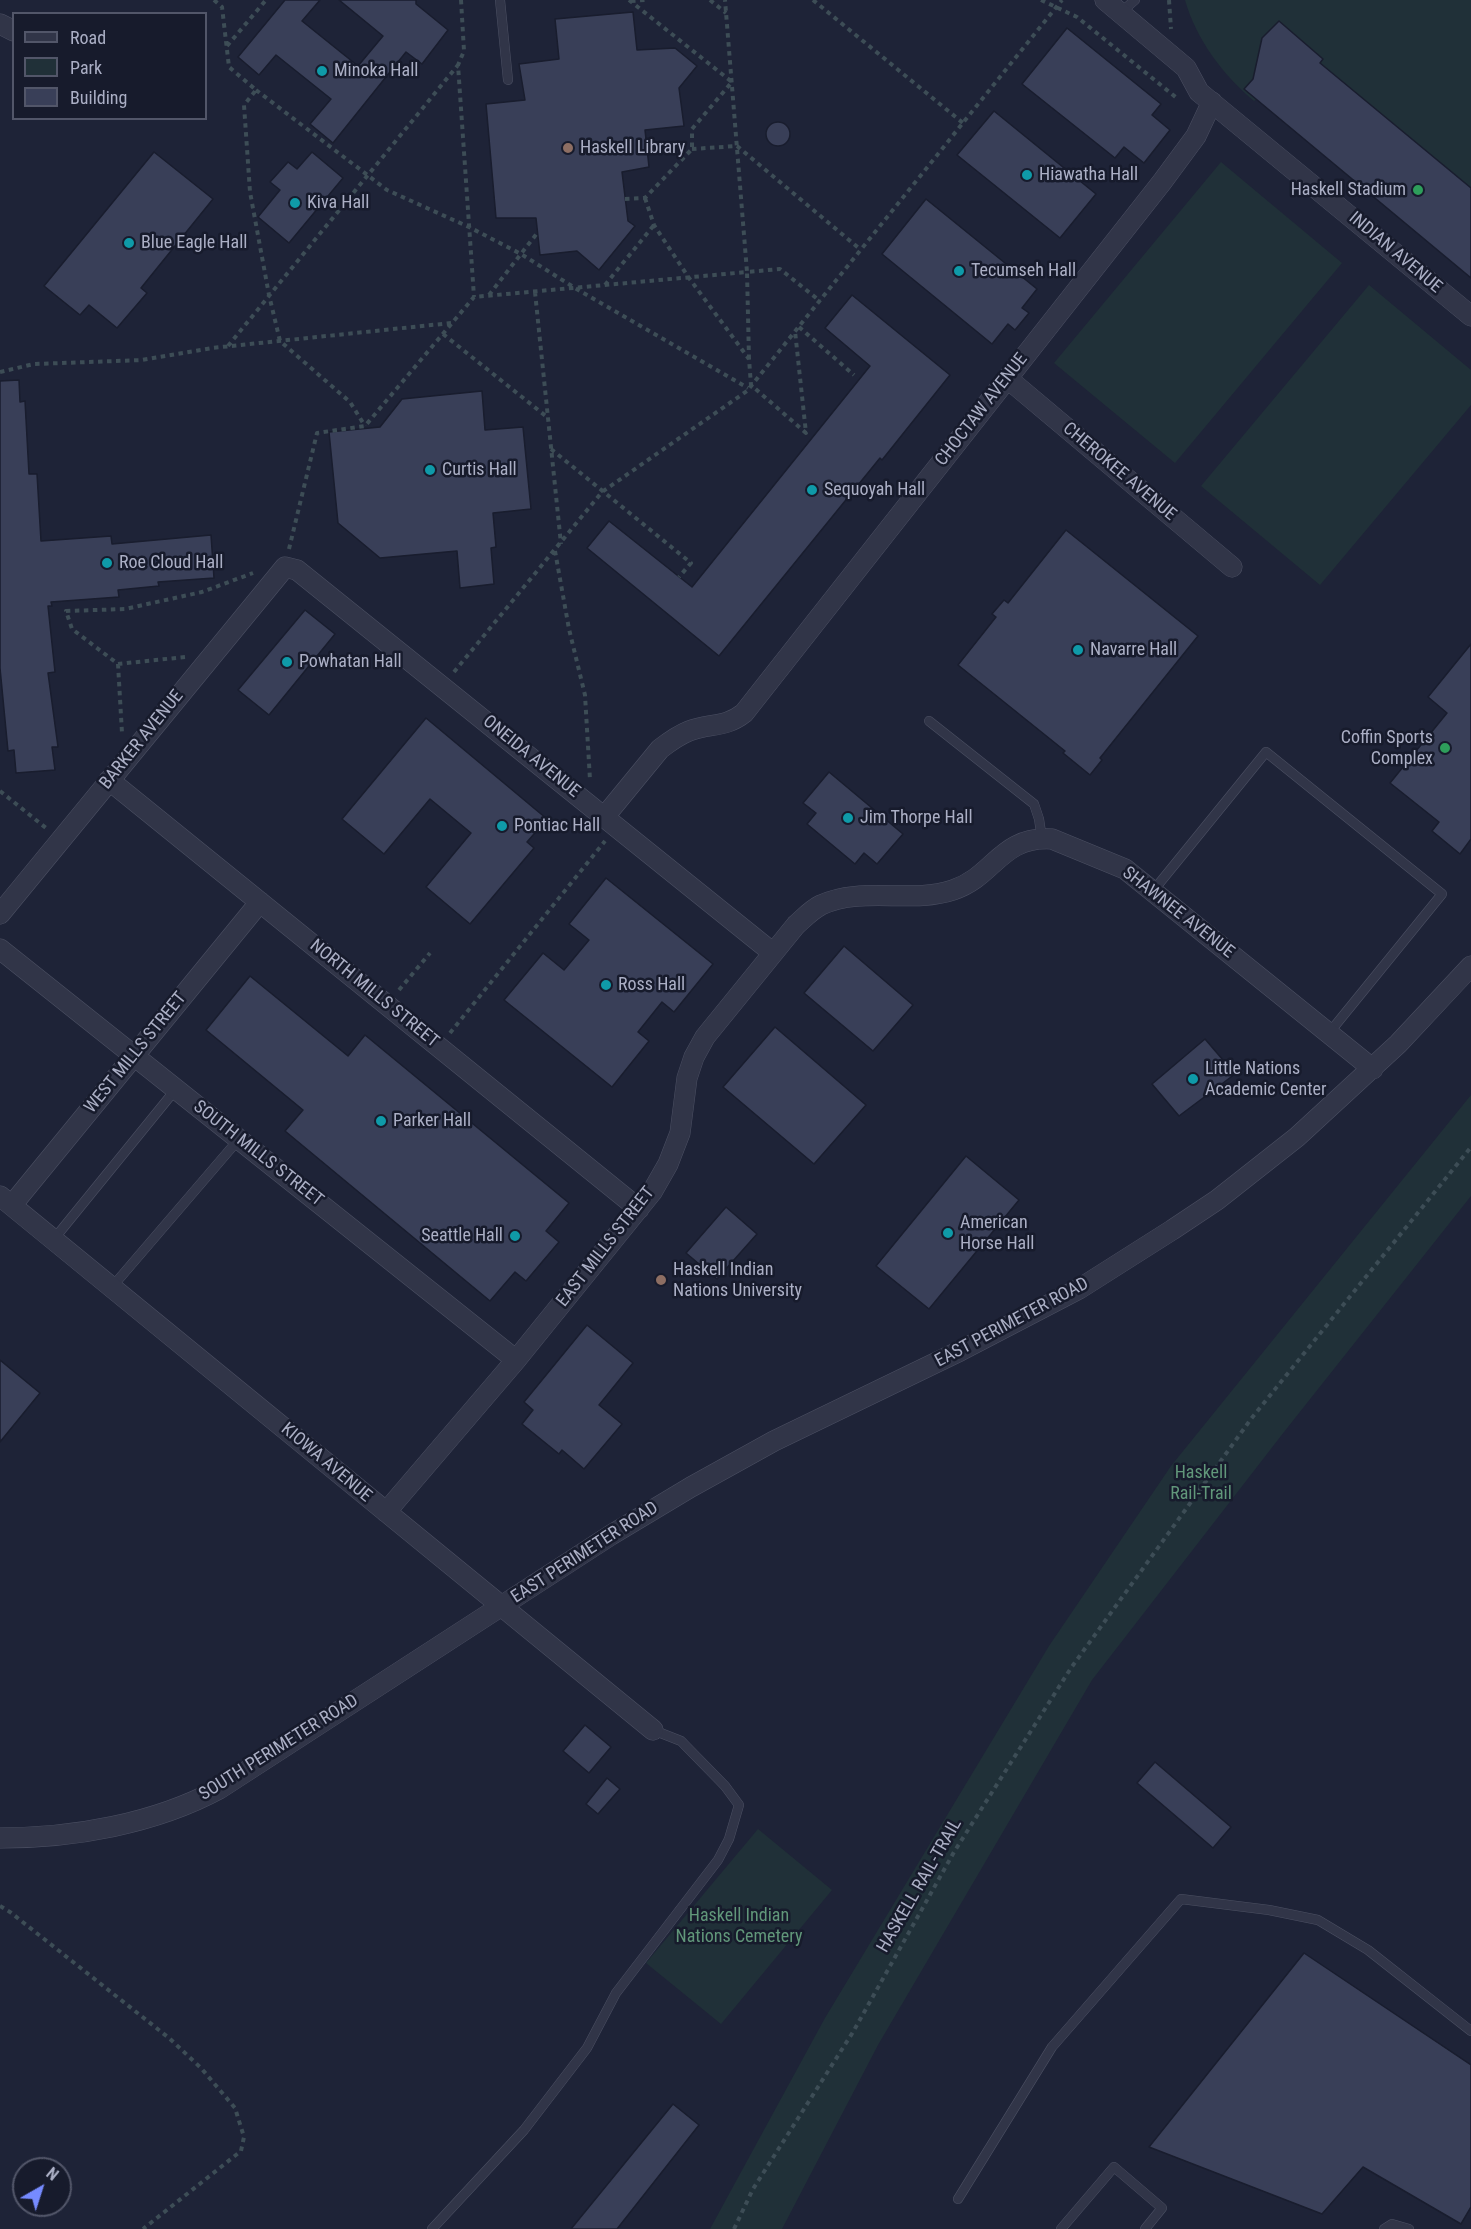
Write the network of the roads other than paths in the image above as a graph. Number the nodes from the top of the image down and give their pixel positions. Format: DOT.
graph roads {
  1 [pos="500,0"];
  2 [pos="1105,0"];
  3 [pos="1127,6"];
  4 [pos="508,80"];
  5 [pos="1208,110"];
  6 [pos="1471,316"];
  7 [pos="1007,378"];
  8 [pos="283,559"];
  9 [pos="1232,567"];
  10 [pos="929,721"];
  11 [pos="110,780"];
  12 [pos="605,817"];
  13 [pos="1041,839"];
  14 [pos="1153,891"];
  15 [pos="260,902"];
  16 [pos="0,914"];
  17 [pos="0,949"];
  18 [pos="773,954"];
  19 [pos="1471,966"];
  20 [pos="1329,1033"];
  21 [pos="134,1056"];
  22 [pos="1373,1069"];
  23 [pos="176,1089"];
  24 [pos="238,1139"];
  25 [pos="6,1200"];
  26 [pos="639,1209"];
  27 [pos="54,1239"];
  28 [pos="112,1287"];
  29 [pos="516,1360"];
  30 [pos="386,1512"];
  31 [pos="501,1607"];
  32 [pos="653,1730"];
  33 [pos="0,1838"];
  34 [pos="1471,2031"];
  35 [pos="958,2199"];
  36 [pos="432,2229"];
  37 [pos="1061,2229"];
  38 [pos="1145,2229"];
  39 [pos="1384,2229"];
  40 [pos="1409,2229"];
  1 -- 4 [label="lane"];
  2 -- 3 [label="street, INDIAN AVENUE"];
  3 -- 5 [label="street, INDIAN AVENUE"];
  5 -- 6 [label="street, INDIAN AVENUE"];
  5 -- 7 [label="street, CHOCTAW AVENUE"];
  7 -- 9 [label="street, CHEROKEE AVENUE"];
  7 -- 12 [label="street, CHOCTAW AVENUE"];
  8 -- 11 [label="street, BARKER AVENUE"];
  8 -- 12 [label="street, ONEIDA AVENUE"];
  10 -- 13 [label="lane"];
  11 -- 15 [label="street, NORTH MILLS STREET"];
  11 -- 16 [label="street, BARKER AVENUE"];
  12 -- 18 [label="street, ONEIDA AVENUE"];
  13 -- 14 [label="street, SHAWNEE AVENUE"];
  13 -- 18 [label="street"];
  14 -- 20 [label="street, SHAWNEE AVENUE"];
  14 -- 20 [label="lane"];
  15 -- 21 [label="street, WEST MILLS STREET"];
  15 -- 26 [label="street, NORTH MILLS STREET"];
  17 -- 21 [label="street, SOUTH MILLS STREET"];
  18 -- 26 [label="street, EAST MILLS STREET"];
  19 -- 22 [label="street, EAST PERIMETER ROAD"];
  20 -- 22 [label="street, SHAWNEE AVENUE"];
  21 -- 23 [label="street, SOUTH MILLS STREET"];
  21 -- 25 [label="street, WEST MILLS STREET"];
  22 -- 31 [label="street, EAST PERIMETER ROAD"];
  23 -- 24 [label="street, SOUTH MILLS STREET"];
  23 -- 27 [label="lane"];
  24 -- 28 [label="lane"];
  24 -- 29 [label="street, SOUTH MILLS STREET"];
  25 -- 27 [label="street, KIOWA AVENUE"];
  26 -- 29 [label="street, EAST MILLS STREET"];
  27 -- 28 [label="street, KIOWA AVENUE"];
  28 -- 30 [label="street, KIOWA AVENUE"];
  29 -- 30 [label="street, EAST MILLS STREET"];
  30 -- 31 [label="street, KIOWA AVENUE"];
  31 -- 32 [label="street, KIOWA AVENUE"];
  31 -- 33 [label="street, SOUTH PERIMETER ROAD"];
  32 -- 36 [label="lane"];
  34 -- 35 [label="lane"];
  37 -- 38 [label="lane"];
  39 -- 40 [label="lane"];
}
